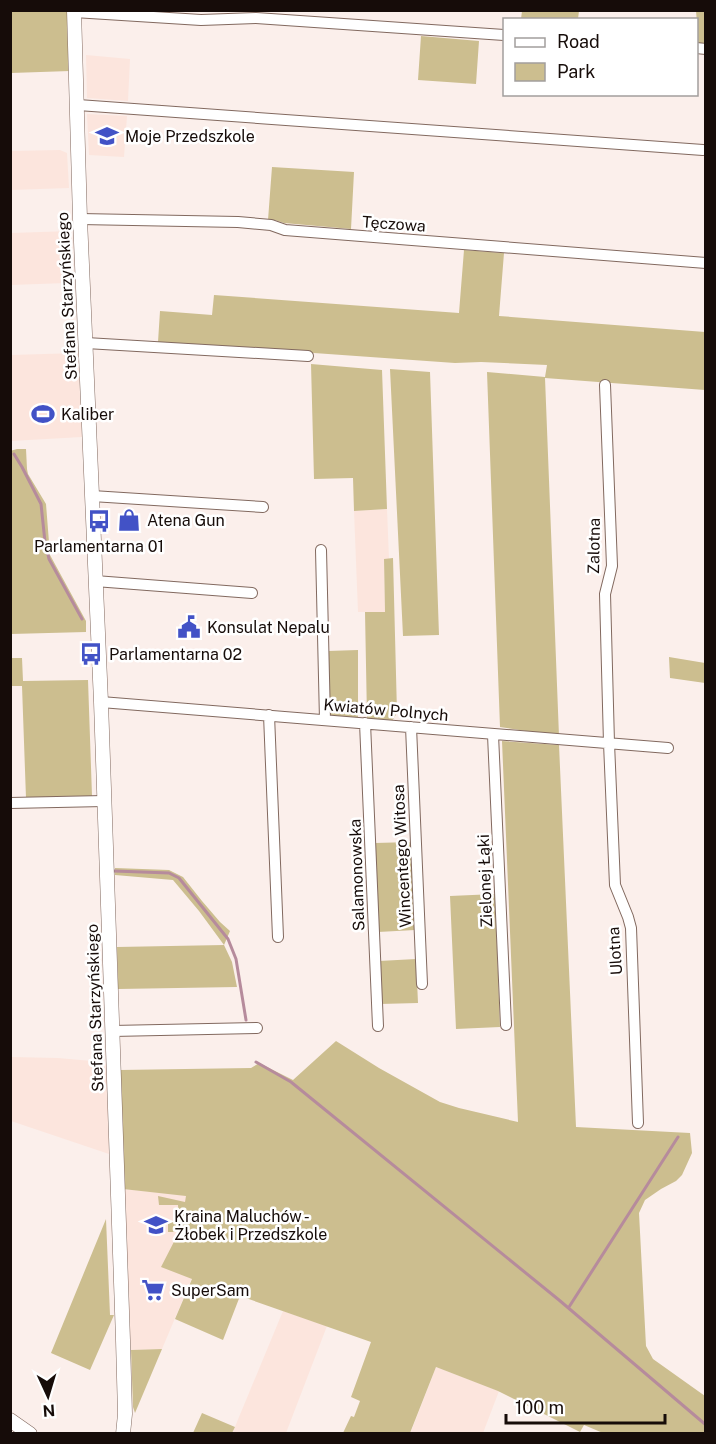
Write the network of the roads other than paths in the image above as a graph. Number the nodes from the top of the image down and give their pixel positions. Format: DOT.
graph roads {
  1 [pos="74,11"];
  2 [pos="503,35"];
  3 [pos="78,105"];
  4 [pos="703,150"];
  5 [pos="80,219"];
  6 [pos="705,263"];
  7 [pos="86,343"];
  8 [pos="309,356"];
  9 [pos="605,385"];
  10 [pos="92,496"];
  11 [pos="263,507"];
  12 [pos="321,550"];
  13 [pos="95,581"];
  14 [pos="252,593"];
  15 [pos="101,702"];
  16 [pos="269,715"];
  17 [pos="325,720"];
  18 [pos="365,723"];
  19 [pos="411,727"];
  20 [pos="494,735"];
  21 [pos="609,743"];
  22 [pos="668,748"];
  23 [pos="104,801"];
  24 [pos="10,803"];
  25 [pos="278,937"];
  26 [pos="422,984"];
  27 [pos="506,1025"];
  28 [pos="378,1026"];
  29 [pos="257,1029"];
  30 [pos="112,1031"];
  31 [pos="638,1123"];
  32 [pos="10,1420"];
  33 [pos="30,1434"];
  34 [pos="123,1434"];
  1 -- 2 [label="street"];
  1 -- 3 [label="street, Stefana Starzyńskiego"];
  3 -- 4 [label="street"];
  3 -- 5 [label="street, Stefana Starzyńskiego"];
  5 -- 6 [label="street, Tęczowa"];
  5 -- 7 [label="street, Stefana Starzyńskiego"];
  7 -- 8 [label="street"];
  7 -- 10 [label="street, Stefana Starzyńskiego"];
  9 -- 21 [label="street, Zalotna"];
  10 -- 11 [label="street"];
  10 -- 13 [label="street, Stefana Starzyńskiego"];
  12 -- 17 [label="street"];
  13 -- 14 [label="street"];
  13 -- 15 [label="street, Stefana Starzyńskiego"];
  15 -- 16 [label="street, Kwiatów Polnych"];
  15 -- 23 [label="street, Stefana Starzyńskiego"];
  16 -- 17 [label="street, Kwiatów Polnych"];
  16 -- 25 [label="street"];
  17 -- 18 [label="street, Kwiatów Polnych"];
  18 -- 19 [label="street, Kwiatów Polnych"];
  18 -- 28 [label="street, Salamonowska"];
  19 -- 20 [label="street, Kwiatów Polnych"];
  19 -- 26 [label="street, Wincentego Witosa"];
  20 -- 21 [label="street, Kwiatów Polnych"];
  20 -- 27 [label="street, Zielonej Łąki"];
  21 -- 22 [label="street, Kwiatów Polnych"];
  21 -- 31 [label="street, Ulotna"];
  23 -- 24 [label="street"];
  23 -- 30 [label="street, Stefana Starzyńskiego"];
  29 -- 30 [label="street"];
  30 -- 34 [label="street, Stefana Starzyńskiego"];
  32 -- 33 [label="street"];
}
